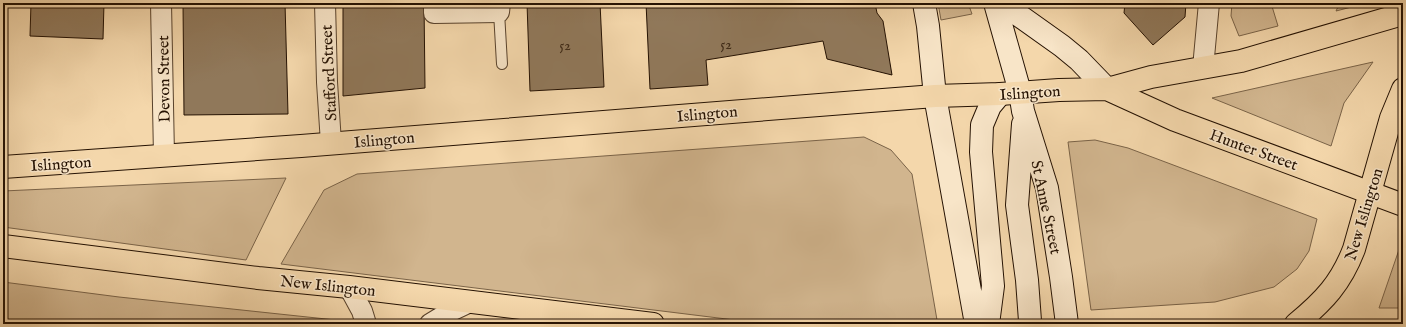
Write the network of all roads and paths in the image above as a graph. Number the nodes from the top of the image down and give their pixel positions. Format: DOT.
graph roads {
  1 [pos="161,3"];
  2 [pos="325,3"];
  3 [pos="924,3"];
  4 [pos="995,3"];
  5 [pos="1004,3"];
  6 [pos="1209,3"];
  7 [pos="434,8"];
  8 [pos="500,8"];
  9 [pos="1403,14"];
  10 [pos="502,64"];
  11 [pos="1203,68"];
  12 [pos="1107,89"];
  13 [pos="1403,89"];
  14 [pos="935,96"];
  15 [pos="1014,99"];
  16 [pos="331,143"];
  17 [pos="164,156"];
  18 [pos="3,167"];
  19 [pos="1370,193"];
  20 [pos="1403,205"];
  21 [pos="3,246"];
  22 [pos="349,287"];
  23 [pos="470,302"];
  24 [pos="366,324"];
  25 [pos="430,324"];
  26 [pos="653,324"];
  27 [pos="976,324"];
  28 [pos="988,324"];
  29 [pos="1029,324"];
  30 [pos="1067,324"];
  31 [pos="1296,324"];
  1 -- 17 [label="street, Devon Street"];
  2 -- 16 [label="street, Stafford Street"];
  3 -- 14 [label="main road"];
  4 -- 15 [label="main road, St Anne Street"];
  5 -- 12 [label="main road"];
  6 -- 11 [label="street"];
  7 -- 8 [label="street"];
  8 -- 10 [label="lane"];
  9 -- 11 [label="main road, Islington"];
  11 -- 12 [label="main road, Islington"];
  12 -- 15 [label="main road, Islington"];
  12 -- 19 [label="main road, Hunter Street"];
  13 -- 19 [label="main road, New Islington"];
  14 -- 15 [label="main road, Islington"];
  14 -- 16 [label="main road, Islington"];
  14 -- 27 [label="main road"];
  15 -- 28 [label="main road"];
  15 -- 29 [label="main road"];
  15 -- 30 [label="main road, St Anne Street"];
  16 -- 17 [label="main road, Islington"];
  17 -- 18 [label="main road, Islington"];
  19 -- 20 [label="main road, Hunter Street"];
  19 -- 31 [label="main road, New Islington"];
  21 -- 22 [label="main road, New Islington"];
  22 -- 23 [label="main road, New Islington"];
  22 -- 24 [label="street"];
  23 -- 25 [label="street"];
  23 -- 26 [label="main road, New Islington"];
}
